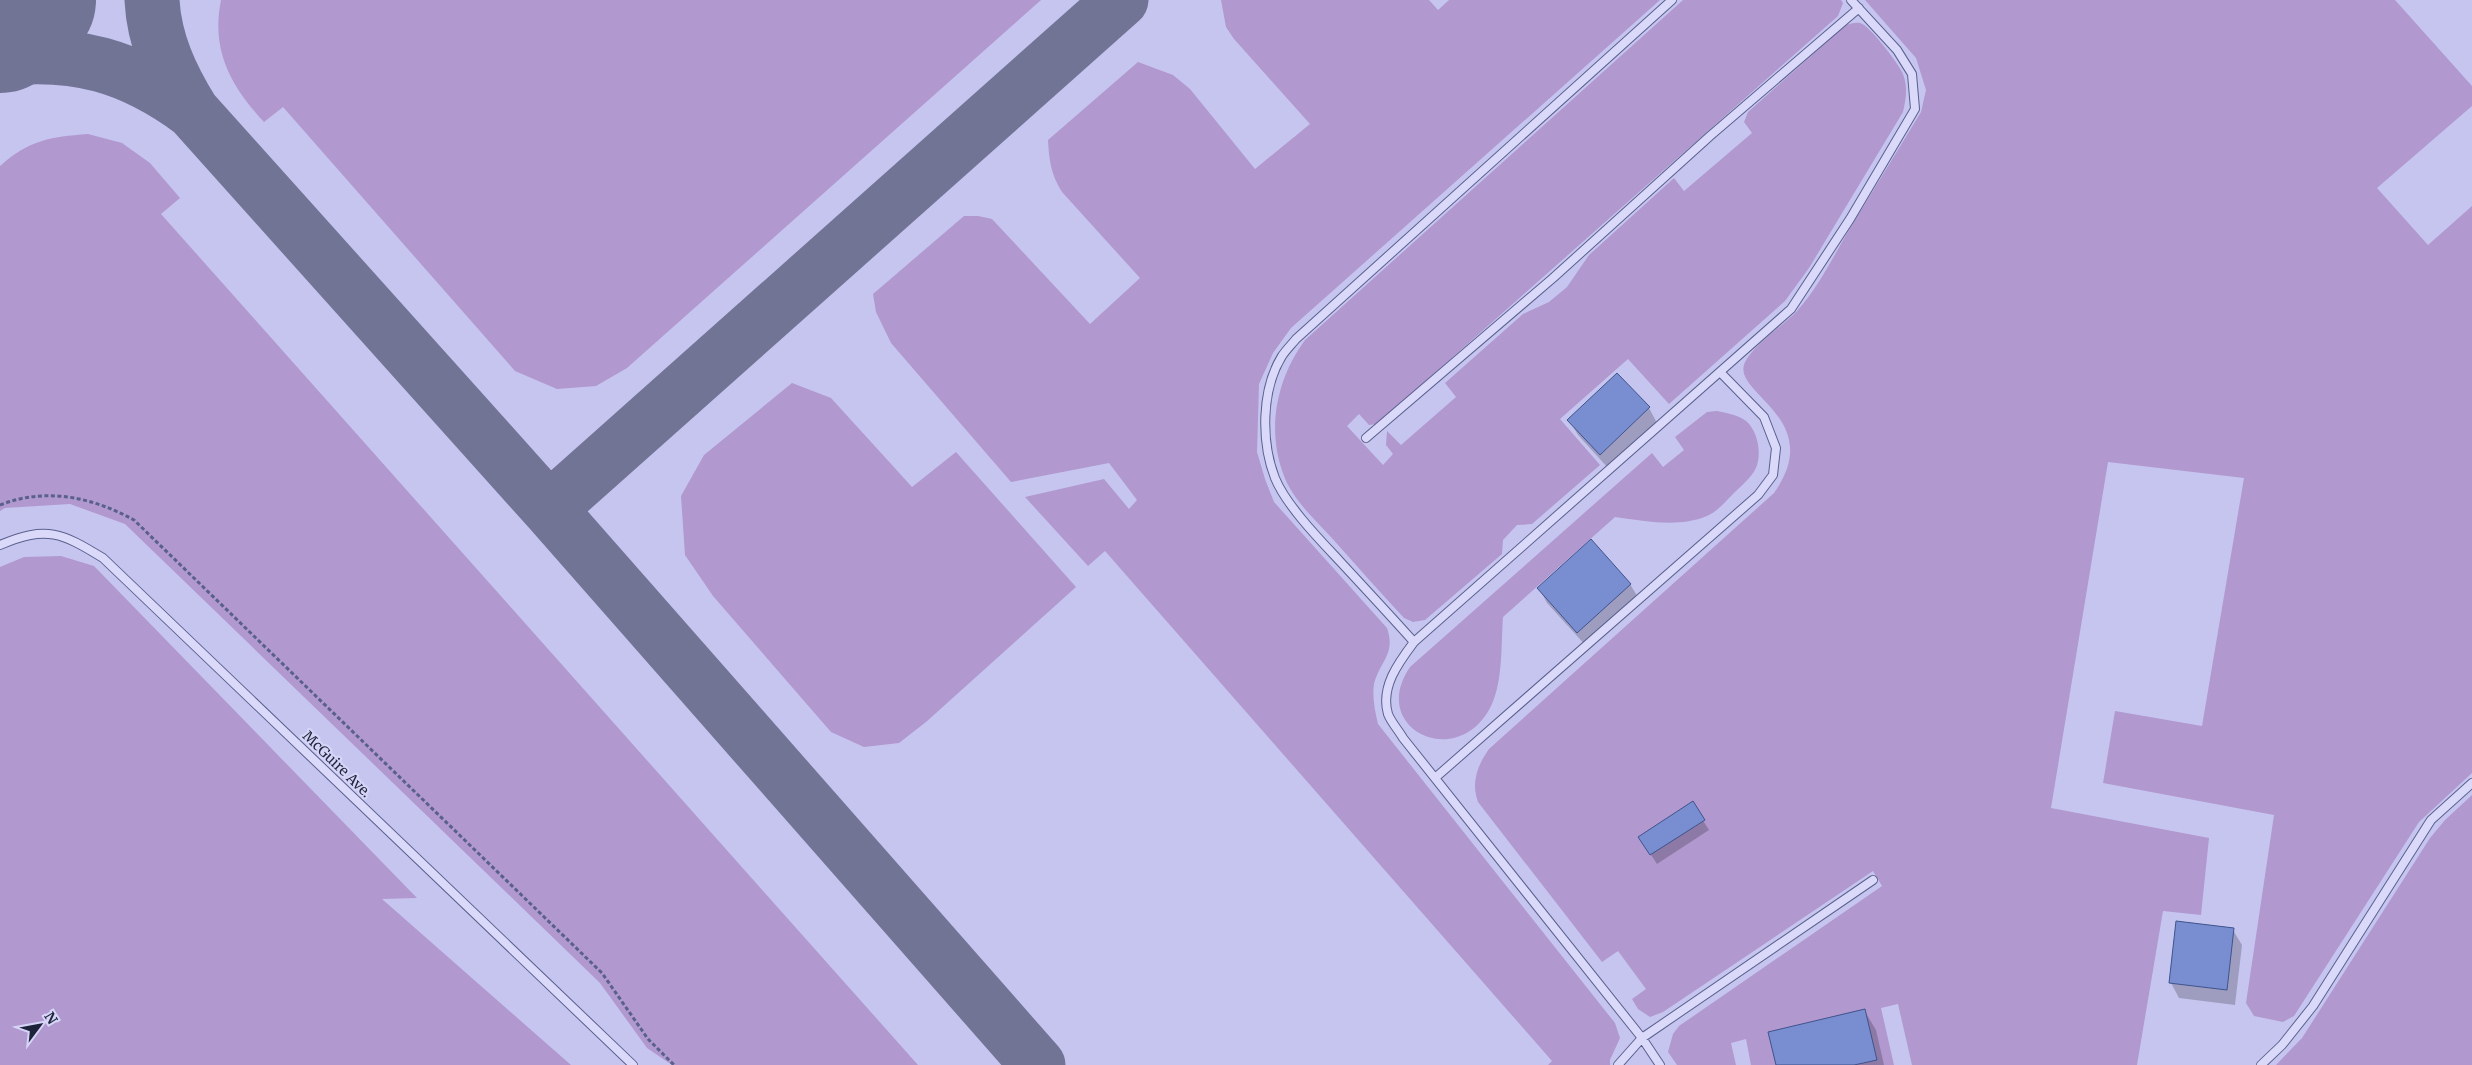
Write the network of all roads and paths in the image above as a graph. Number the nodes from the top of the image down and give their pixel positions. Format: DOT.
graph roads {
  1 [pos="1672,0"];
  2 [pos="1851,0"];
  3 [pos="1858,8"];
  4 [pos="1720,372"];
  5 [pos="1366,438"];
  6 [pos="0,505"];
  7 [pos="0,545"];
  8 [pos="1414,642"];
  9 [pos="1436,778"];
  10 [pos="2472,783"];
  11 [pos="1873,880"];
  12 [pos="1642,1038"];
  13 [pos="633,1065"];
  14 [pos="674,1065"];
  15 [pos="1618,1065"];
  16 [pos="1660,1065"];
  17 [pos="2261,1065"];
  1 -- 8 [label="lane"];
  2 -- 3 [label="lane"];
  3 -- 4 [label="lane"];
  3 -- 5 [label="lane"];
  4 -- 8 [label="lane"];
  4 -- 9 [label="lane"];
  6 -- 14 [label="path"];
  7 -- 13 [label="lane, McGuire Ave."];
  8 -- 9 [label="lane"];
  9 -- 12 [label="lane"];
  10 -- 17 [label="lane"];
  11 -- 12 [label="lane"];
  12 -- 15 [label="lane"];
  12 -- 16 [label="lane"];
}
